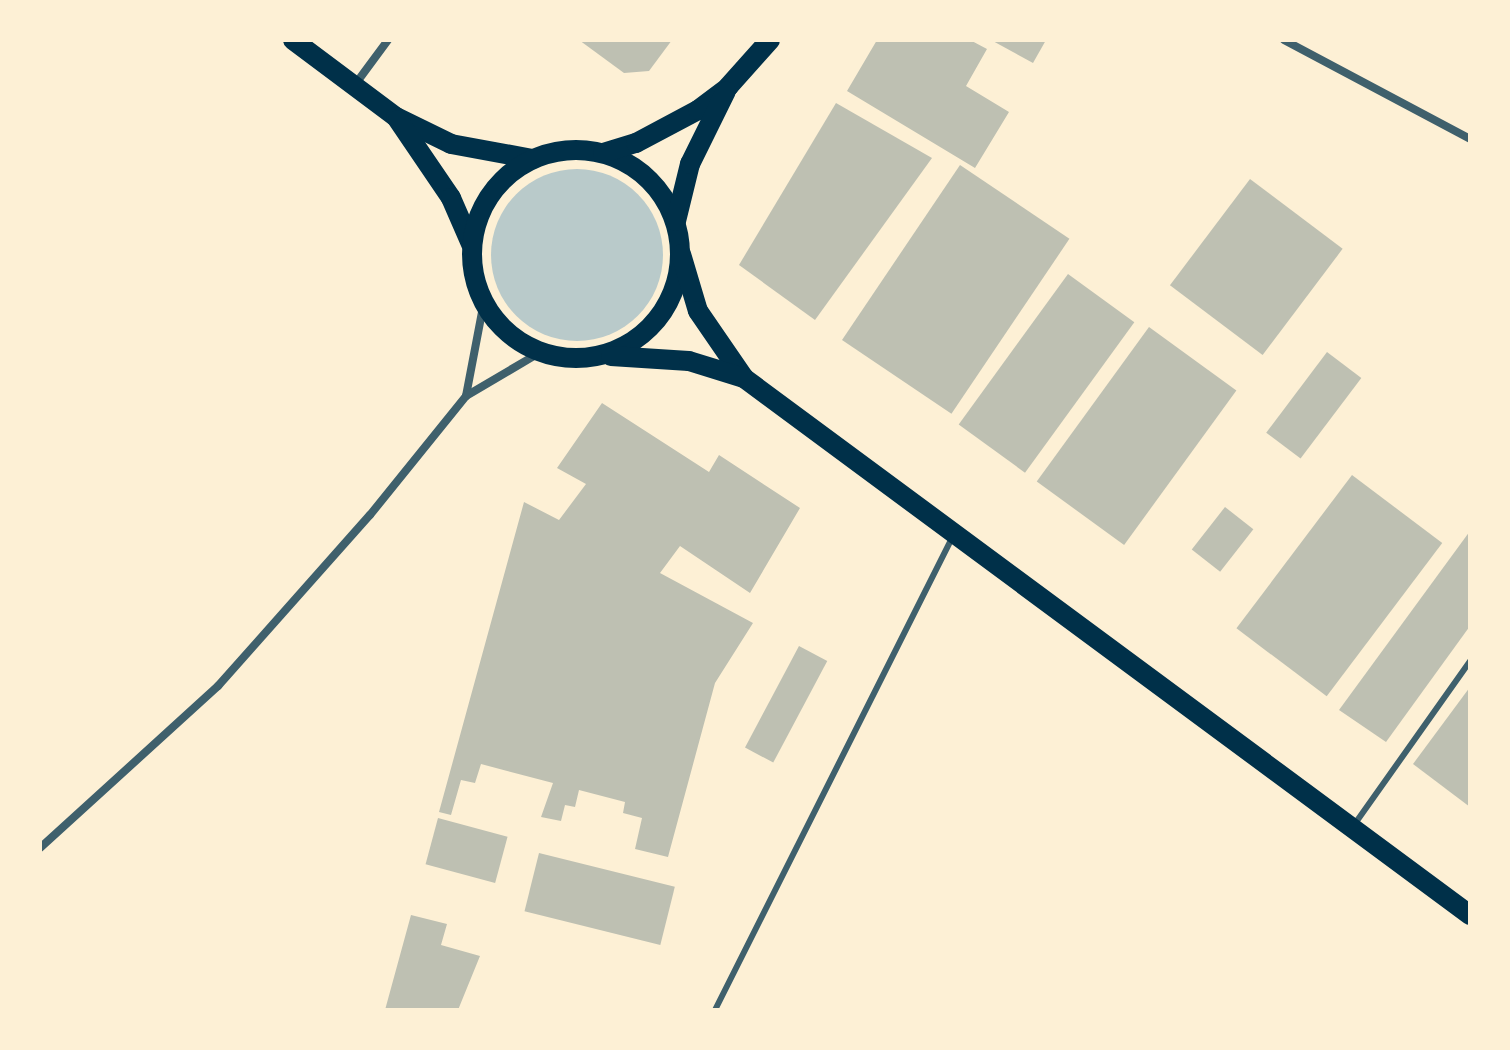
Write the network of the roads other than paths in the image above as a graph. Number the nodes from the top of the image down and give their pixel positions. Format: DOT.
graph roads {
  1 [pos="293,40"];
  2 [pos="388,40"];
  3 [pos="770,40"];
  4 [pos="1284,40"];
  5 [pos="354,87"];
  6 [pos="728,87"];
  7 [pos="396,117"];
  8 [pos="1470,139"];
  9 [pos="603,153"];
  10 [pos="533,159"];
  11 [pos="676,221"];
  12 [pos="471,244"];
  13 [pos="681,254"];
  14 [pos="483,307"];
  15 [pos="539,353"];
  16 [pos="597,357"];
  17 [pos="744,378"];
  18 [pos="466,396"];
  19 [pos="955,531"];
  20 [pos="1470,661"];
  21 [pos="1352,827"];
  22 [pos="40,848"];
  23 [pos="1470,915"];
  24 [pos="715,1010"];
  1 -- 5 [label="main road"];
  2 -- 5 [label="street"];
  3 -- 6 [label="main road"];
  4 -- 8 [label="street"];
  5 -- 7 [label="main road"];
  6 -- 9 [label="main road"];
  6 -- 11 [label="main road"];
  7 -- 10 [label="main road"];
  7 -- 12 [label="main road"];
  9 -- 10 [label="main road"];
  9 -- 11 [label="main road"];
  10 -- 12 [label="main road"];
  11 -- 13 [label="main road"];
  12 -- 14 [label="main road"];
  13 -- 16 [label="main road"];
  13 -- 17 [label="main road"];
  14 -- 15 [label="main road"];
  14 -- 18 [label="street"];
  15 -- 16 [label="main road"];
  15 -- 18 [label="street"];
  16 -- 17 [label="main road"];
  17 -- 19 [label="main road"];
  18 -- 22 [label="street"];
  19 -- 21 [label="main road"];
  19 -- 24 [label="lane"];
  20 -- 21 [label="lane"];
  21 -- 23 [label="main road"];
}
